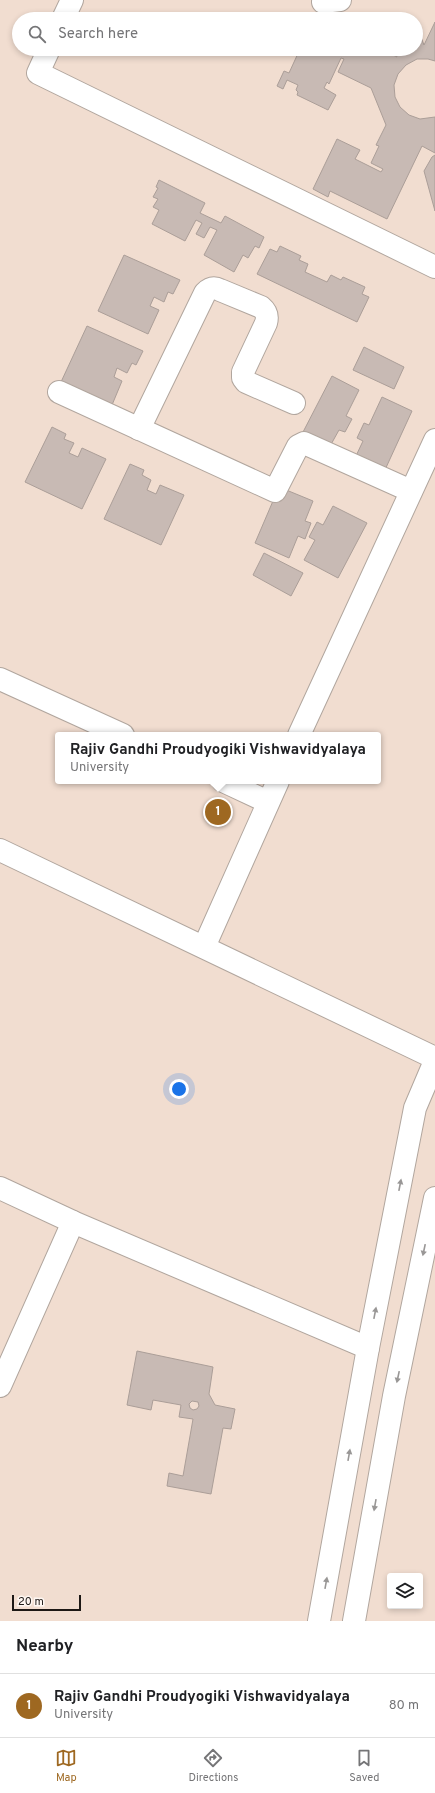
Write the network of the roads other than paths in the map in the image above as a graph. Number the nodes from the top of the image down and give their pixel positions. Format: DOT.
graph roads {
  1 [pos="72,0"];
  2 [pos="66,12"];
  3 [pos="46,56"];
  4 [pos="435,267"];
  5 [pos="59,392"];
  6 [pos="294,403"];
  7 [pos="139,429"];
  8 [pos="435,440"];
  9 [pos="411,491"];
  10 [pos="0,679"];
  11 [pos="116,732"];
  12 [pos="300,732"];
  13 [pos="229,784"];
  14 [pos="277,784"];
  15 [pos="268,802"];
  16 [pos="0,850"];
  17 [pos="204,947"];
  18 [pos="435,1058"];
  19 [pos="435,1061"];
  20 [pos="0,1188"];
  21 [pos="435,1198"];
  22 [pos="73,1222"];
  23 [pos="368,1348"];
  24 [pos="6,1356"];
  25 [pos="0,1386"];
  26 [pos="319,1621"];
  27 [pos="354,1621"];
  1 -- 2 [label="lane"];
  3 -- 4 [label="lane"];
  5 -- 7 [label="lane"];
  6 -- 7 [label="lane"];
  7 -- 9 [label="lane"];
  8 -- 9 [label="lane"];
  9 -- 12 [label="lane"];
  10 -- 11 [label="lane"];
  13 -- 15 [label="lane"];
  14 -- 15 [label="lane"];
  15 -- 17 [label="lane"];
  16 -- 17 [label="lane"];
  17 -- 18 [label="lane"];
  23 -- 19 [label="lane, one-way"];
  20 -- 22 [label="lane"];
  21 -- 27 [label="lane, one-way"];
  22 -- 23 [label="lane"];
  22 -- 24 [label="lane"];
  26 -- 23 [label="lane, one-way"];
  24 -- 25 [label="lane"];
}
